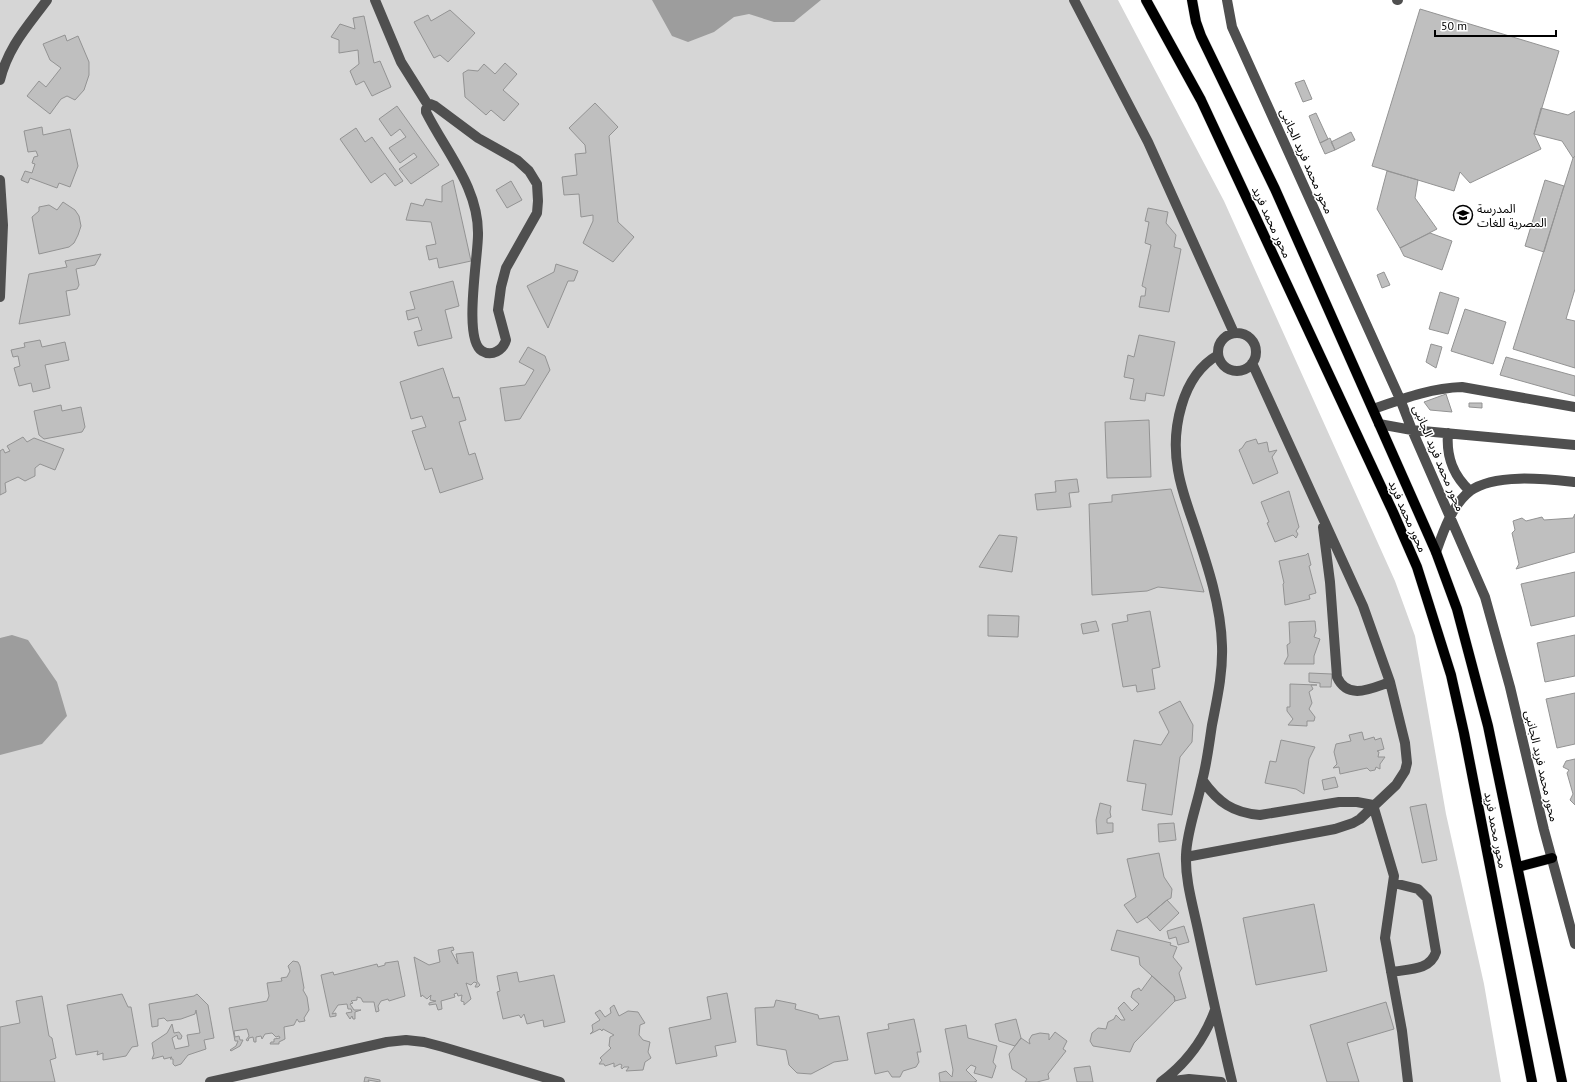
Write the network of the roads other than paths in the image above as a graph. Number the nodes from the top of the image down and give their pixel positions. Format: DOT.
graph roads {
  1 [pos="47,0"];
  2 [pos="375,0"];
  3 [pos="1074,0"];
  4 [pos="1146,0"];
  5 [pos="1192,0"];
  6 [pos="1227,0"];
  7 [pos="0,80"];
  8 [pos="428,106"];
  9 [pos="0,180"];
  10 [pos="0,296"];
  11 [pos="1234,333"];
  12 [pos="1218,355"];
  13 [pos="1252,363"];
  14 [pos="1400,400"];
  15 [pos="1575,407"];
  16 [pos="1373,409"];
  17 [pos="1379,424"];
  18 [pos="1412,430"];
  19 [pos="1448,433"];
  20 [pos="1575,444"];
  21 [pos="1575,482"];
  22 [pos="1470,491"];
  23 [pos="1321,516"];
  24 [pos="1450,518"];
  25 [pos="1436,552"];
  26 [pos="1390,682"];
  27 [pos="1202,781"];
  28 [pos="1373,805"];
  29 [pos="1186,856"];
  30 [pos="1552,858"];
  31 [pos="1518,867"];
  32 [pos="1394,883"];
  33 [pos="1575,944"];
  34 [pos="1391,972"];
  35 [pos="1215,1010"];
  36 [pos="210,1082"];
  37 [pos="560,1082"];
  38 [pos="1161,1082"];
  39 [pos="1166,1082"];
  40 [pos="1221,1082"];
  41 [pos="1232,1082"];
  42 [pos="1408,1082"];
  43 [pos="1532,1082"];
  44 [pos="1562,1082"];
  1 -- 7 [label="street"];
  2 -- 8 [label="street"];
  3 -- 11 [label="street"];
  4 -- 43 [label="main road, محور محمد فريد"];
  5 -- 16 [label="main road, محور محمد فريد"];
  6 -- 14 [label="street, محور محمد فريد الجانبى"];
  8 -- 8 [label="street"];
  9 -- 10 [label="street"];
  11 -- 12 [label="street"];
  11 -- 13 [label="street"];
  12 -- 13 [label="street"];
  12 -- 27 [label="street"];
  13 -- 23 [label="street"];
  14 -- 15 [label="street"];
  14 -- 16 [label="street"];
  14 -- 18 [label="street, محور محمد فريد الجانبى"];
  16 -- 17 [label="main road, محور محمد فريد"];
  17 -- 18 [label="street"];
  17 -- 25 [label="main road, محور محمد فريد"];
  18 -- 19 [label="street"];
  18 -- 24 [label="street, محور محمد فريد الجانبى"];
  19 -- 20 [label="street"];
  19 -- 22 [label="street"];
  21 -- 22 [label="street"];
  22 -- 24 [label="street"];
  23 -- 26 [label="street"];
  23 -- 26 [label="street"];
  24 -- 25 [label="street"];
  24 -- 30 [label="street, محور محمد فريد الجانبى"];
  25 -- 31 [label="main road, محور محمد فريد"];
  26 -- 28 [label="street"];
  27 -- 28 [label="street"];
  27 -- 29 [label="street"];
  28 -- 29 [label="street"];
  28 -- 32 [label="street"];
  29 -- 35 [label="street"];
  30 -- 31 [label="main road"];
  30 -- 33 [label="street, محور محمد فريد الجانبى"];
  31 -- 44 [label="main road, محور محمد فريد"];
  32 -- 34 [label="street"];
  32 -- 34 [label="street"];
  34 -- 42 [label="street"];
  35 -- 38 [label="street"];
  35 -- 41 [label="street"];
  36 -- 37 [label="street"];
  39 -- 40 [label="street"];
}
